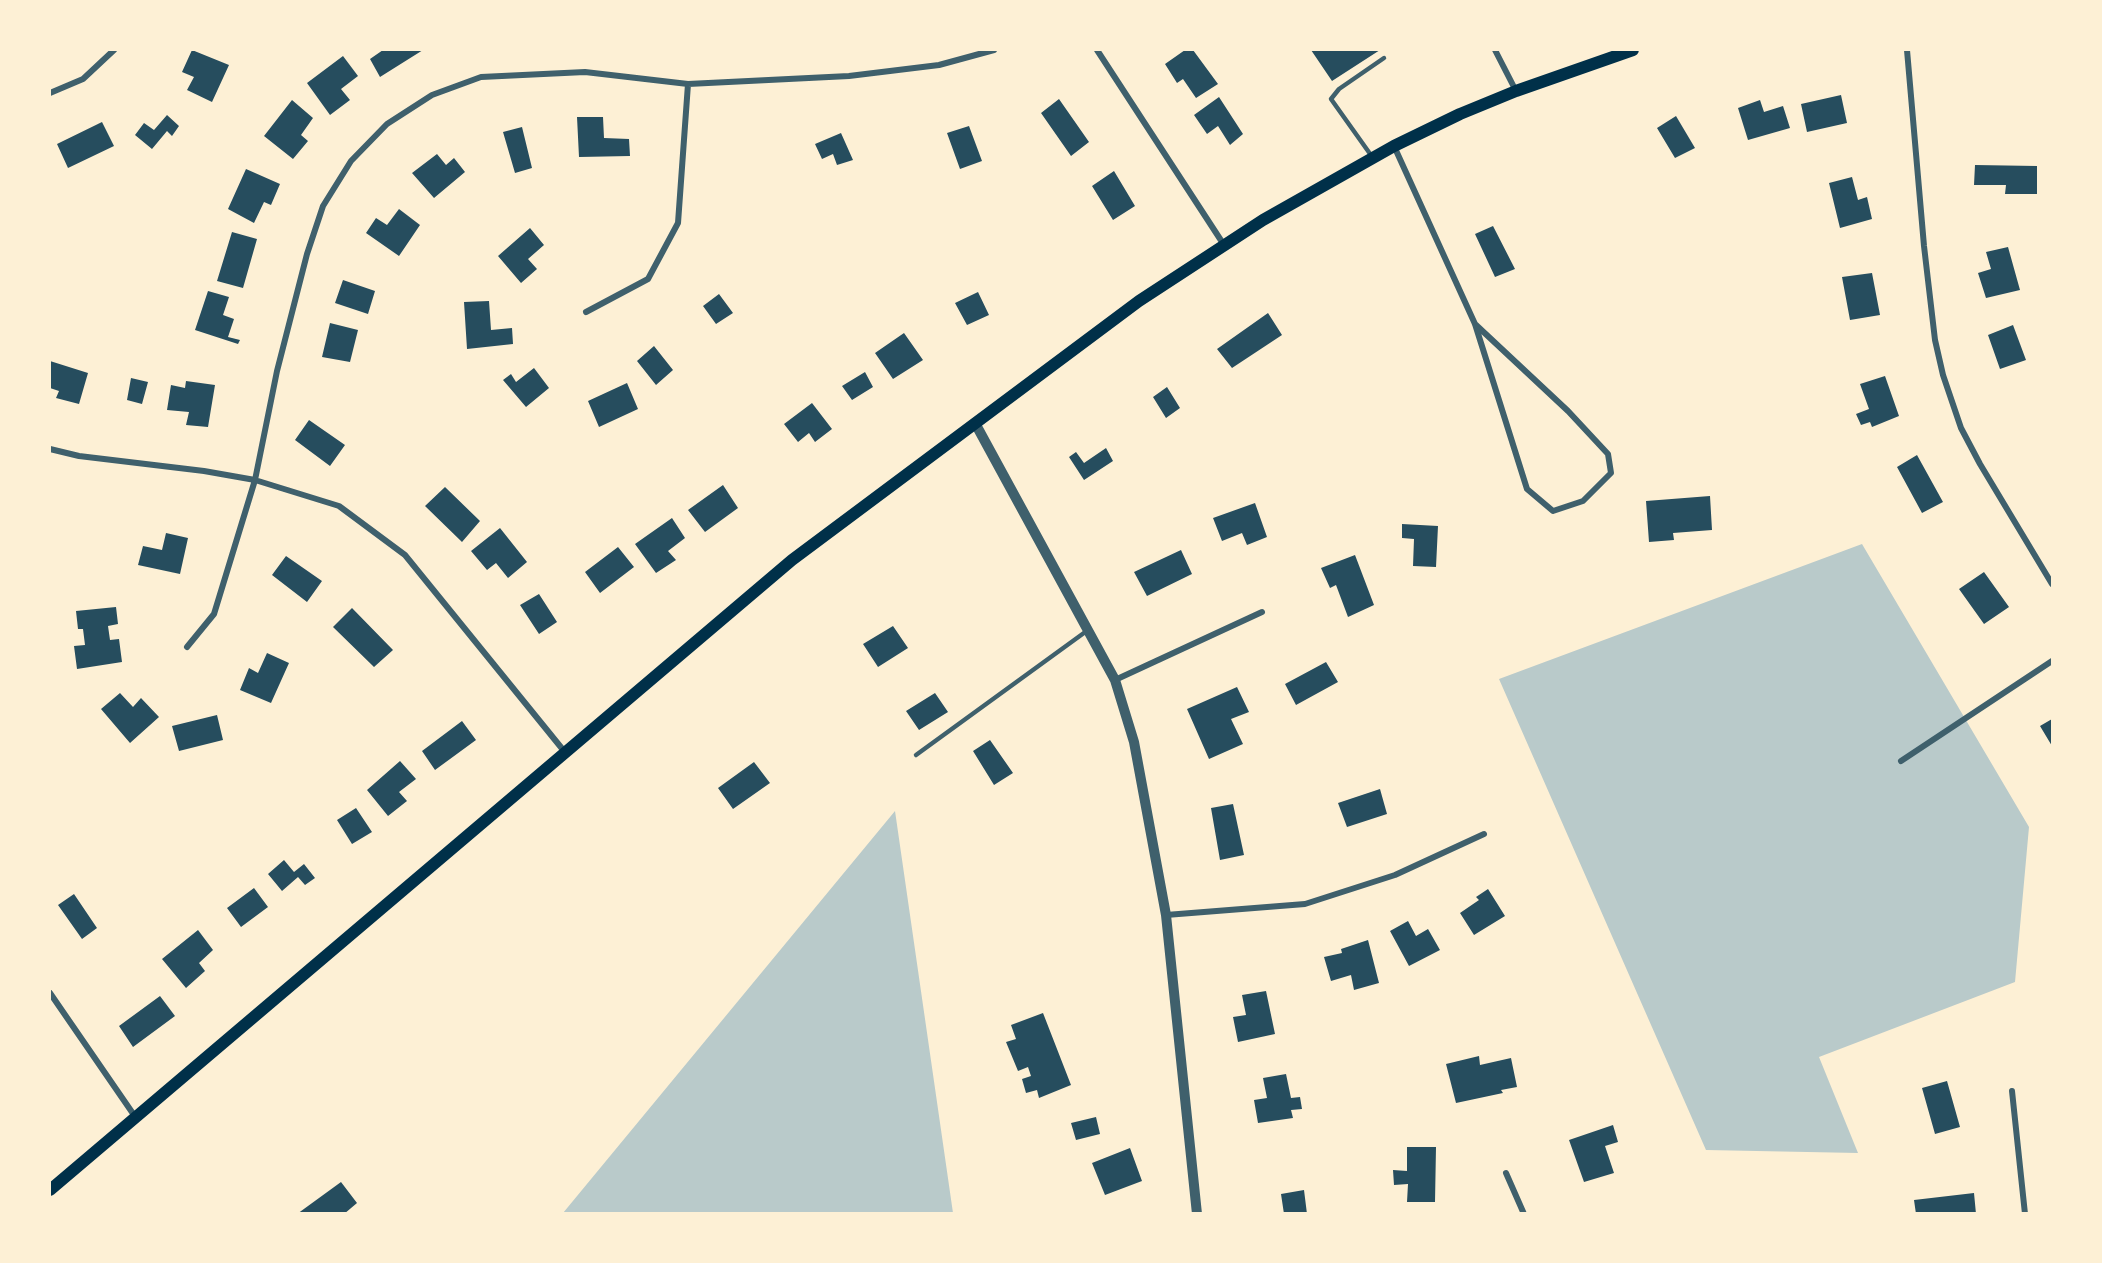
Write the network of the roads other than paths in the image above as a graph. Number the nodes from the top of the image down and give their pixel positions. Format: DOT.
graph roads {
  1 [pos="114,50"];
  2 [pos="994,50"];
  3 [pos="1097,50"];
  4 [pos="1496,50"];
  5 [pos="1629,50"];
  6 [pos="1907,50"];
  7 [pos="1384,58"];
  8 [pos="688,84"];
  9 [pos="1516,91"];
  10 [pos="50,93"];
  11 [pos="1395,146"];
  12 [pos="1372,158"];
  13 [pos="1225,245"];
  14 [pos="586,312"];
  15 [pos="1475,324"];
  16 [pos="975,423"];
  17 [pos="50,449"];
  18 [pos="255,480"];
  19 [pos="2052,584"];
  20 [pos="1262,612"];
  21 [pos="1088,630"];
  22 [pos="187,647"];
  23 [pos="2052,661"];
  24 [pos="1116,680"];
  25 [pos="564,751"];
  26 [pos="916,755"];
  27 [pos="1901,761"];
  28 [pos="1484,834"];
  29 [pos="1166,915"];
  30 [pos="50,993"];
  31 [pos="2012,1091"];
  32 [pos="136,1119"];
  33 [pos="1506,1173"];
  34 [pos="50,1190"];
  35 [pos="1197,1214"];
  36 [pos="1524,1214"];
  37 [pos="2025,1214"];
  1 -- 10 [label="street"];
  2 -- 8 [label="street"];
  3 -- 13 [label="street"];
  4 -- 9 [label="street"];
  5 -- 9 [label="main road"];
  6 -- 19 [label="street"];
  7 -- 12 [label="lane"];
  8 -- 14 [label="street"];
  8 -- 18 [label="street"];
  9 -- 11 [label="main road"];
  11 -- 12 [label="main road"];
  11 -- 15 [label="street"];
  12 -- 13 [label="main road"];
  13 -- 16 [label="main road"];
  15 -- 15 [label="street"];
  16 -- 21 [label="street"];
  16 -- 25 [label="main road"];
  17 -- 18 [label="street"];
  18 -- 22 [label="street"];
  18 -- 25 [label="street"];
  20 -- 24 [label="street"];
  21 -- 24 [label="street"];
  21 -- 26 [label="lane"];
  23 -- 27 [label="street"];
  24 -- 29 [label="street"];
  25 -- 32 [label="main road"];
  28 -- 29 [label="street"];
  29 -- 35 [label="street"];
  30 -- 32 [label="street"];
  31 -- 37 [label="street"];
  32 -- 34 [label="main road"];
  33 -- 36 [label="street"];
}
